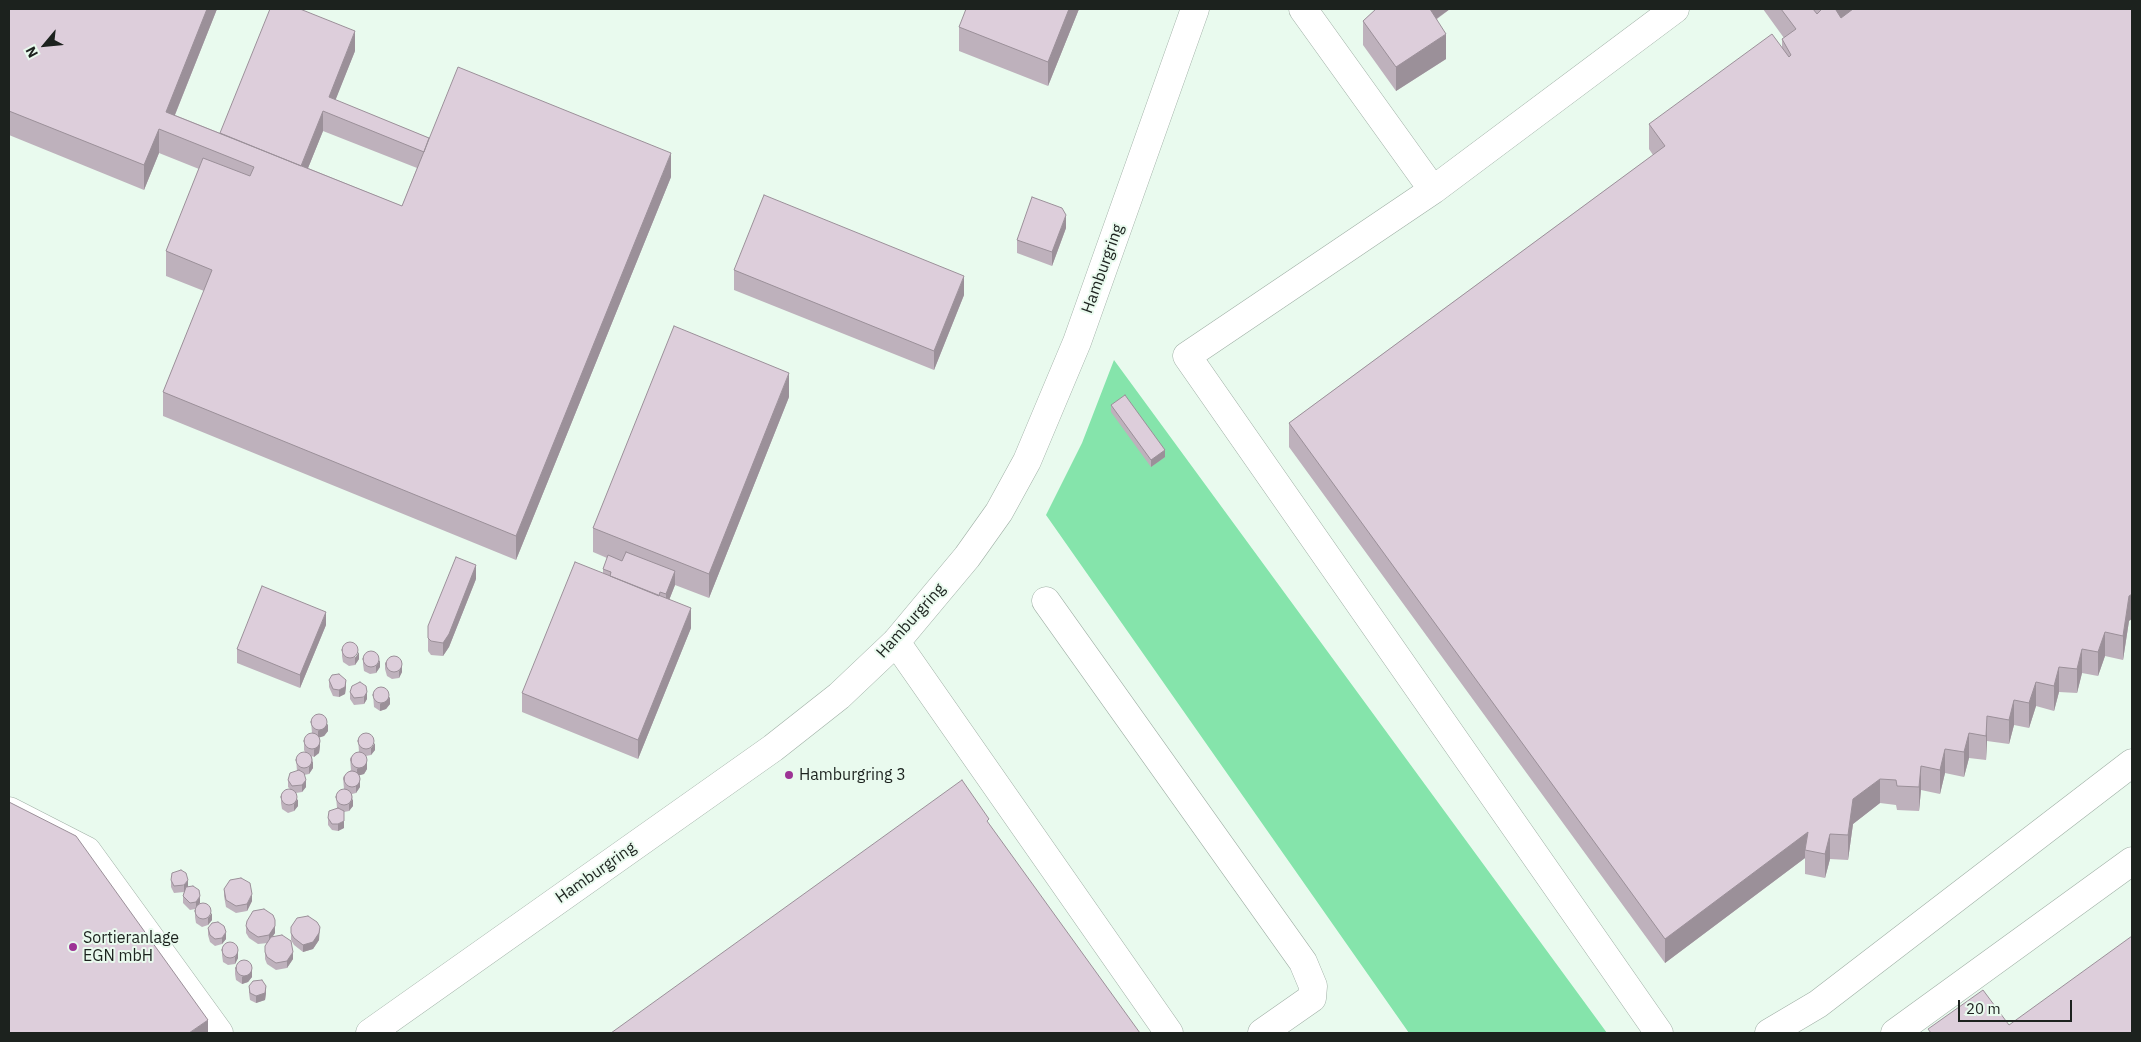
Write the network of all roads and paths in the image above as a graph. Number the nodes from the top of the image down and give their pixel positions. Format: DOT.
graph roads {
  1 [pos="1195,9"];
  2 [pos="1303,9"];
  3 [pos="1675,9"];
  4 [pos="1433,190"];
  5 [pos="1046,601"];
  6 [pos="896,642"];
  7 [pos="2132,763"];
  8 [pos="9,811"];
  9 [pos="2132,861"];
  10 [pos="219,1033"];
  11 [pos="370,1033"];
  12 [pos="1169,1033"];
  13 [pos="1262,1033"];
  14 [pos="1659,1033"];
  15 [pos="1769,1033"];
  16 [pos="1894,1033"];
  1 -- 6 [label="street, Hamburgring"];
  2 -- 4 [label="street"];
  3 -- 4 [label="street"];
  4 -- 14 [label="street"];
  5 -- 13 [label="street"];
  6 -- 11 [label="street, Hamburgring"];
  6 -- 12 [label="street"];
  7 -- 15 [label="street"];
  8 -- 10 [label="street"];
  9 -- 16 [label="street"];
}
